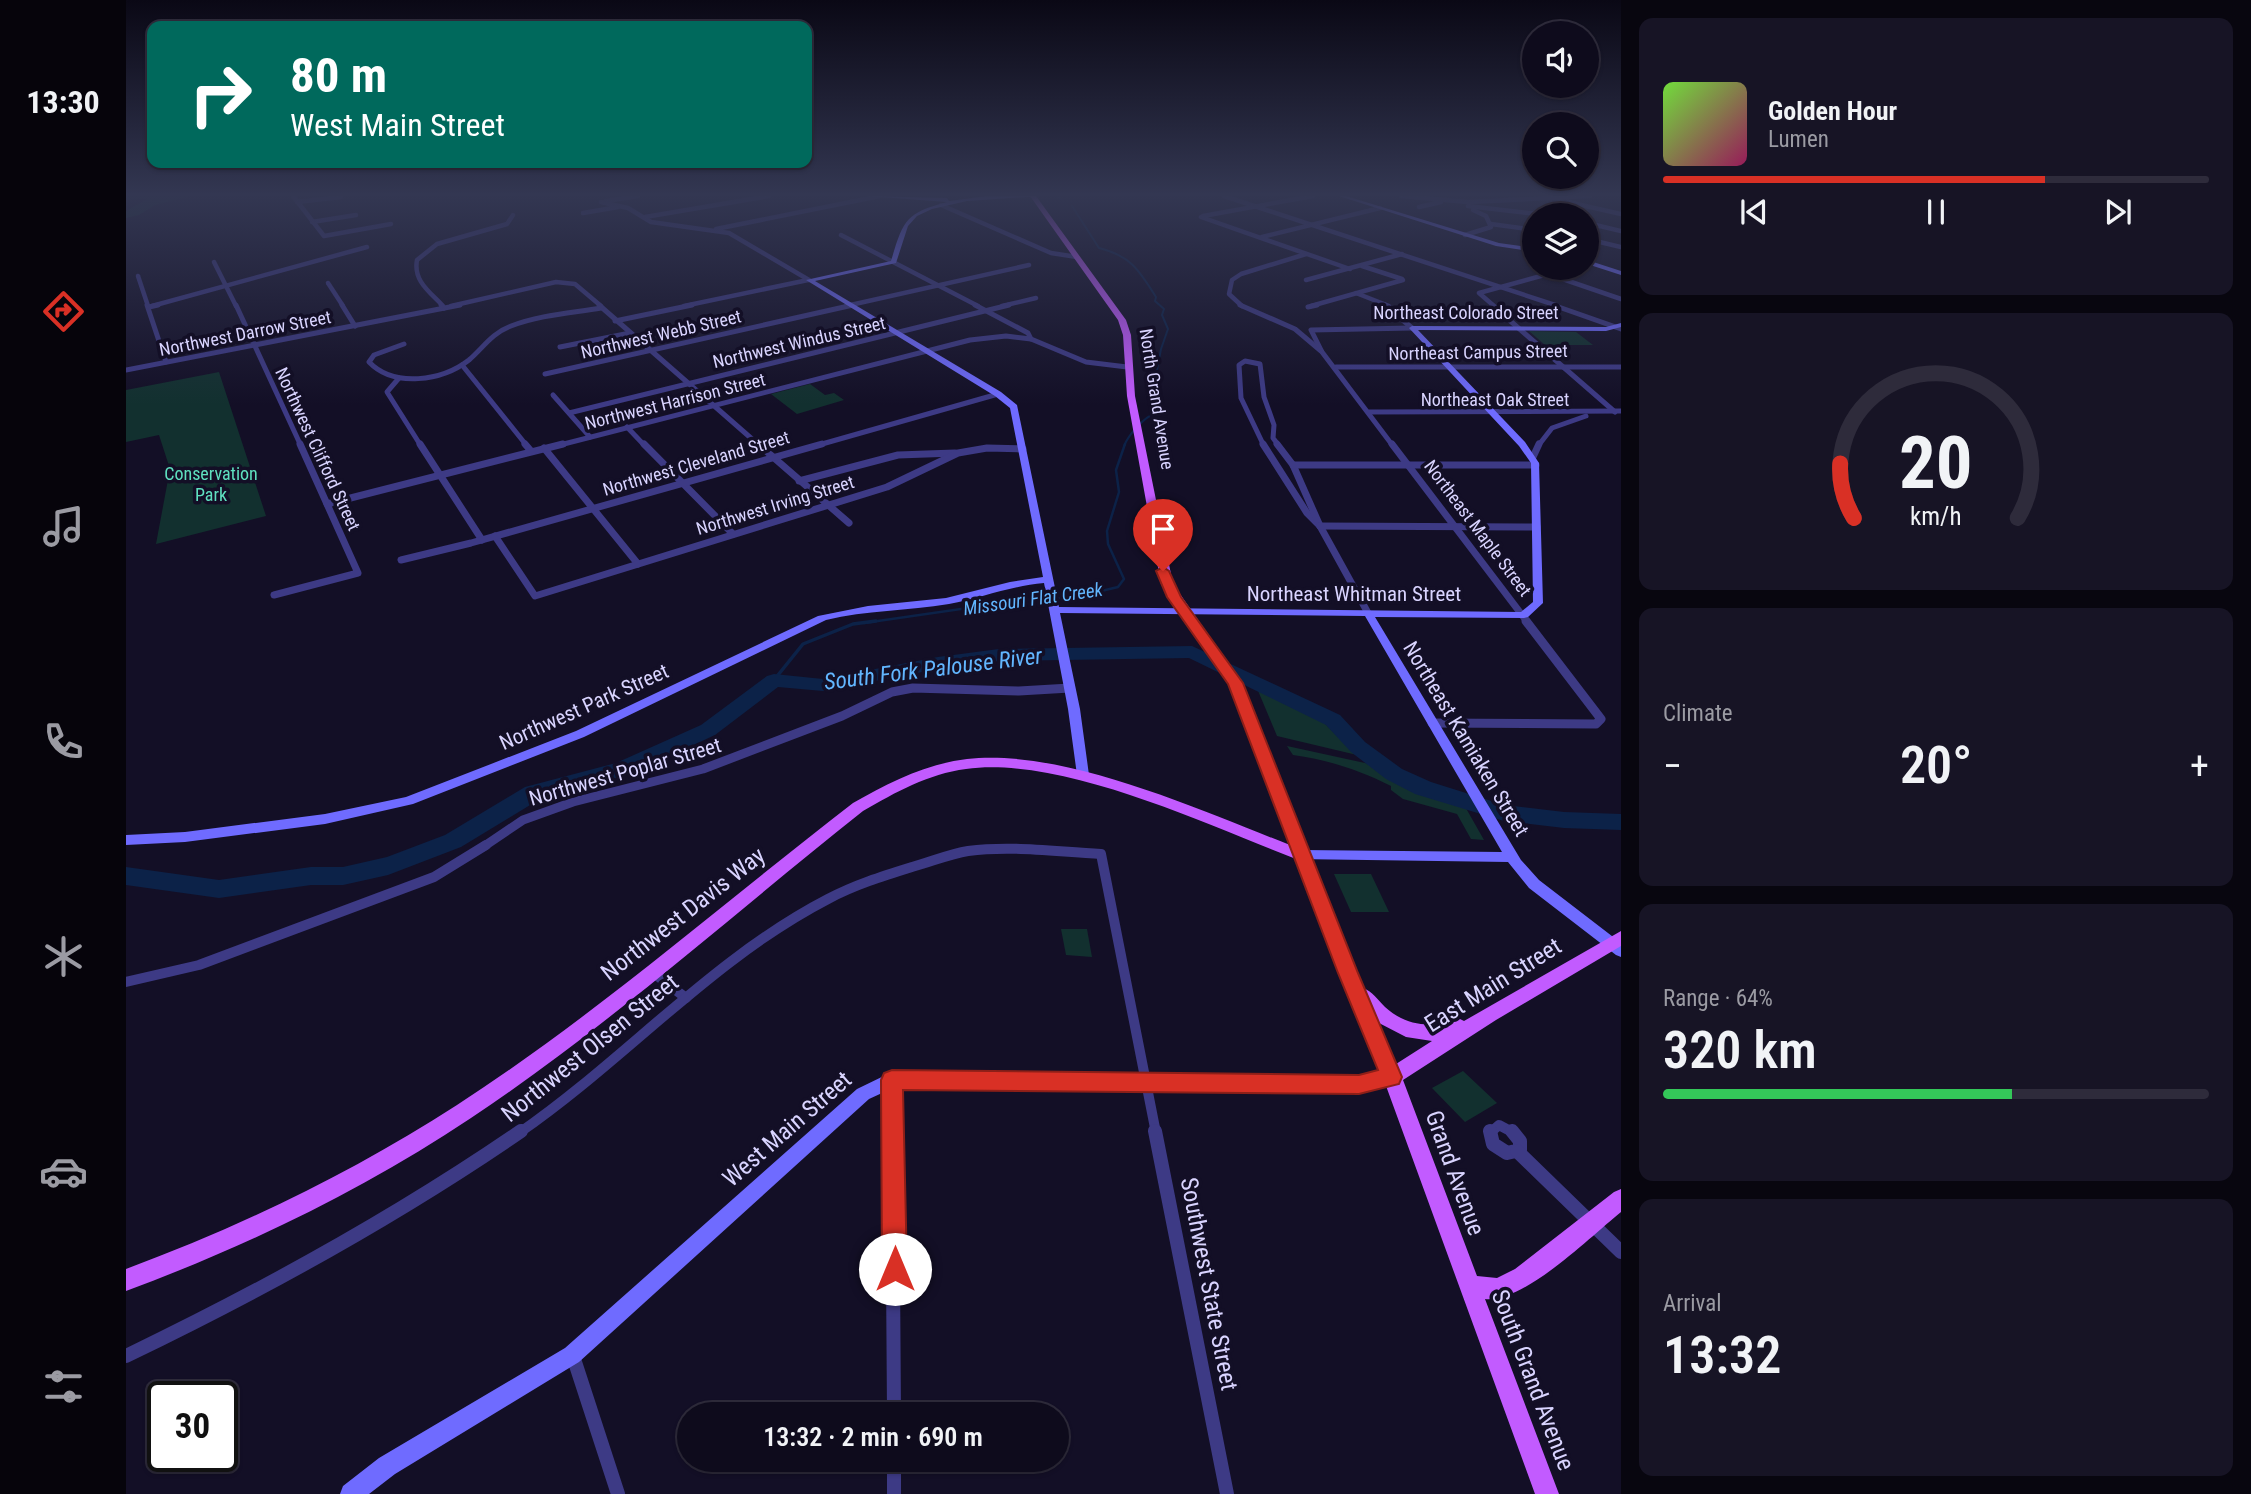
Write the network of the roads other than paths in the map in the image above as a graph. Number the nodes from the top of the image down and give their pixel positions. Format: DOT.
graph roads {
  1 [pos="216,266"];
  2 [pos="299,266"];
  3 [pos="414,266"];
  4 [pos="784,266"];
  5 [pos="876,266"];
  6 [pos="901,266"];
  7 [pos="1025,266"];
  8 [pos="1083,266"];
  9 [pos="1268,266"];
  10 [pos="1340,266"];
  11 [pos="1362,266"];
  12 [pos="1438,266"];
  13 [pos="1599,266"];
  14 [pos="1350,269"];
  15 [pos="1621,273"];
  16 [pos="138,276"];
  17 [pos="808,280"];
  18 [pos="1306,280"];
  19 [pos="1524,280"];
  20 [pos="1565,280"];
  21 [pos="328,283"];
  22 [pos="938,285"];
  23 [pos="225,286"];
  24 [pos="1500,286"];
  25 [pos="1356,293"];
  26 [pos="1036,298"];
  27 [pos="1621,299"];
  28 [pos="850,305"];
  29 [pos="149,307"];
  30 [pos="1308,307"];
  31 [pos="601,308"];
  32 [pos="444,309"];
  33 [pos="987,311"];
  34 [pos="615,321"];
  35 [pos="355,326"];
  36 [pos="1619,327"];
  37 [pos="1412,328"];
  38 [pos="1520,328"];
  39 [pos="1311,330"];
  40 [pos="630,333"];
  41 [pos="897,333"];
  42 [pos="1031,339"];
  43 [pos="404,344"];
  44 [pos="256,345"];
  45 [pos="560,347"];
  46 [pos="650,350"];
  47 [pos="926,352"];
  48 [pos="1322,352"];
  49 [pos="166,362"];
  50 [pos="462,365"];
  51 [pos="1561,366"];
  52 [pos="1127,367"];
  53 [pos="1621,367"];
  54 [pos="1336,368"];
  55 [pos="1448,368"];
  56 [pos="126,370"];
  57 [pos="545,374"];
  58 [pos="399,378"];
  59 [pos="687,384"];
  60 [pos="998,394"];
  61 [pos="553,395"];
  62 [pos="711,406"];
  63 [pos="1618,411"];
  64 [pos="1369,412"];
  65 [pos="1492,412"];
  66 [pos="569,413"];
  67 [pos="1552,413"];
  68 [pos="1598,413"];
  69 [pos="1568,421"];
  70 [pos="627,427"];
  71 [pos="590,437"];
  72 [pos="544,448"];
  73 [pos="1023,449"];
  74 [pos="531,451"];
  75 [pos="958,453"];
  76 [pos="772,458"];
  77 [pos="1534,461"];
  78 [pos="1409,464"];
  79 [pos="1293,466"];
  80 [pos="440,474"];
  81 [pos="799,481"];
  82 [pos="682,482"];
  83 [pos="327,504"];
  84 [pos="827,505"];
  85 [pos="593,508"];
  86 [pos="849,523"];
  87 [pos="1320,526"];
  88 [pos="1456,526"];
  89 [pos="1537,527"];
  90 [pos="733,534"];
  91 [pos="495,536"];
  92 [pos="482,540"];
  93 [pos="401,560"];
  94 [pos="638,564"];
  95 [pos="1048,580"];
  96 [pos="274,595"];
  97 [pos="1053,603"];
  98 [pos="1184,612"];
  99 [pos="1368,613"];
  100 [pos="1524,615"];
  101 [pos="1070,688"];
  102 [pos="1432,723"];
  103 [pos="1083,775"];
  104 [pos="126,841"];
  105 [pos="1101,853"];
  106 [pos="1301,855"];
  107 [pos="1511,857"];
  108 [pos="1618,944"];
  109 [pos="651,971"];
  110 [pos="1348,973"];
  111 [pos="126,982"];
  112 [pos="686,998"];
  113 [pos="1490,1014"];
  114 [pos="1392,1077"];
  115 [pos="892,1080"];
  116 [pos="1146,1082"];
  117 [pos="1517,1152"];
  118 [pos="1621,1199"];
  119 [pos="1590,1222"];
  120 [pos="1621,1252"];
  121 [pos="126,1280"];
  122 [pos="1468,1286"];
  123 [pos="572,1355"];
  124 [pos="126,1356"];
  125 [pos="894,1402"];
  126 [pos="894,1472"];
  127 [pos="351,1494"];
  128 [pos="618,1494"];
  129 [pos="894,1494"];
  130 [pos="1227,1494"];
  131 [pos="1547,1494"];
  1 -- 23 [label="street, Northwest Clifford Street"];
  2 -- 23 [label="street"];
  3 -- 32 [label="street"];
  4 -- 17 [label="street"];
  5 -- 17 [label="street"];
  6 -- 22 [label="street"];
  7 -- 22 [label="street, Northwest Webb Street"];
  8 -- 52 [label="main road, North Grand Avenue"];
  9 -- 48 [label="street, Northeast Maple Street"];
  10 -- 14 [label="street"];
  11 -- 14 [label="street"];
  11 -- 25 [label="street"];
  12 -- 24 [label="street"];
  13 -- 15 [label="street"];
  14 -- 18 [label="street"];
  16 -- 29 [label="street"];
  17 -- 28 [label="street"];
  17 -- 34 [label="street"];
  19 -- 24 [label="street"];
  20 -- 27 [label="street"];
  21 -- 35 [label="street"];
  22 -- 28 [label="street, Northwest Webb Street"];
  22 -- 33 [label="street"];
  23 -- 29 [label="street"];
  23 -- 44 [label="street, Northwest Clifford Street"];
  24 -- 36 [label="street"];
  24 -- 38 [label="street"];
  25 -- 30 [label="street"];
  25 -- 37 [label="street"];
  26 -- 33 [label="street, Northwest Windus Street"];
  28 -- 41 [label="street"];
  28 -- 46 [label="street, Northwest Webb Street"];
  29 -- 49 [label="street"];
  31 -- 32 [label="street, Northwest Darrow Street"];
  31 -- 34 [label="street"];
  31 -- 50 [label="street"];
  32 -- 35 [label="street, Northwest Darrow Street"];
  33 -- 41 [label="street, Northwest Windus Street"];
  33 -- 42 [label="street"];
  34 -- 40 [label="street"];
  35 -- 44 [label="street, Northwest Darrow Street"];
  36 -- 38 [label="street, Northeast Colorado Street"];
  37 -- 38 [label="street, Northeast Colorado Street"];
  37 -- 39 [label="street, Northeast Colorado Street"];
  37 -- 55 [label="street"];
  38 -- 51 [label="street"];
  39 -- 48 [label="street, Northeast Maple Street"];
  40 -- 45 [label="street"];
  40 -- 46 [label="street"];
  41 -- 47 [label="street"];
  41 -- 59 [label="street, Northwest Windus Street"];
  42 -- 47 [label="street, Northwest Harrison Street"];
  42 -- 52 [label="street"];
  43 -- 58 [label="street"];
  44 -- 49 [label="street, Northwest Darrow Street"];
  44 -- 83 [label="street, Northwest Clifford Street"];
  46 -- 57 [label="street, Northwest Webb Street"];
  46 -- 59 [label="street"];
  47 -- 60 [label="street"];
  47 -- 62 [label="street, Northwest Harrison Street"];
  48 -- 54 [label="street, Northeast Maple Street"];
  49 -- 56 [label="street, Northwest Darrow Street"];
  50 -- 58 [label="street"];
  50 -- 74 [label="street"];
  51 -- 53 [label="street, Northeast Campus Street"];
  51 -- 55 [label="street, Northeast Campus Street"];
  51 -- 63 [label="street"];
  52 -- 98 [label="main road, North Grand Avenue"];
  54 -- 55 [label="street, Northeast Campus Street"];
  54 -- 64 [label="street, Northeast Maple Street"];
  55 -- 65 [label="street"];
  58 -- 80 [label="street"];
  59 -- 62 [label="street"];
  59 -- 66 [label="street, Northwest Windus Street"];
  60 -- 73 [label="street"];
  60 -- 76 [label="street, Northwest Cleveland Street"];
  61 -- 66 [label="street"];
  62 -- 70 [label="street, Northwest Harrison Street"];
  62 -- 76 [label="street"];
  63 -- 68 [label="street, Northeast Oak Street"];
  64 -- 65 [label="street, Northeast Oak Street"];
  64 -- 78 [label="street, Northeast Maple Street"];
  65 -- 67 [label="street, Northeast Oak Street"];
  65 -- 77 [label="street"];
  66 -- 71 [label="street"];
  67 -- 68 [label="street, Northeast Oak Street"];
  67 -- 69 [label="street"];
  68 -- 69 [label="street"];
  69 -- 77 [label="street"];
  70 -- 71 [label="street, Northwest Harrison Street"];
  70 -- 82 [label="street"];
  71 -- 72 [label="street, Northwest Harrison Street"];
  72 -- 74 [label="street, Northwest Harrison Street"];
  72 -- 85 [label="street"];
  73 -- 75 [label="street, Northwest Irving Street"];
  73 -- 95 [label="street"];
  74 -- 80 [label="street, Northwest Harrison Street"];
  75 -- 81 [label="street"];
  75 -- 84 [label="street, Northwest Irving Street"];
  76 -- 81 [label="street"];
  76 -- 82 [label="street, Northwest Cleveland Street"];
  77 -- 78 [label="street"];
  77 -- 89 [label="street"];
  78 -- 79 [label="street"];
  78 -- 88 [label="street, Northeast Maple Street"];
  79 -- 87 [label="street, Northeast Kamiaken Street"];
  79 -- 87 [label="street, Northeast Kamiaken Street"];
  80 -- 83 [label="street, Northwest Harrison Street"];
  80 -- 92 [label="street"];
  81 -- 84 [label="street"];
  82 -- 85 [label="street, Northwest Cleveland Street"];
  82 -- 90 [label="street"];
  83 -- 96 [label="street, Northwest Clifford Street"];
  84 -- 86 [label="street"];
  84 -- 90 [label="street, Northwest Irving Street"];
  85 -- 91 [label="street, Northwest Cleveland Street"];
  85 -- 94 [label="street"];
  87 -- 88 [label="street"];
  87 -- 99 [label="street, Northeast Kamiaken Street"];
  88 -- 89 [label="street"];
  88 -- 100 [label="street, Northeast Maple Street"];
  89 -- 100 [label="street"];
  90 -- 94 [label="street, Northwest Irving Street"];
  91 -- 92 [label="street, Northwest Cleveland Street"];
  91 -- 94 [label="street, Northwest Irving Street"];
  92 -- 93 [label="street, Northwest Cleveland Street"];
  95 -- 97 [label="street"];
  95 -- 104 [label="street, Northwest Park Street"];
  97 -- 98 [label="street, Northeast Whitman Street"];
  97 -- 101 [label="street"];
  98 -- 99 [label="street, Northeast Whitman Street"];
  98 -- 106 [label="main road, North Grand Avenue"];
  99 -- 100 [label="street, Northeast Whitman Street"];
  99 -- 102 [label="street, Northeast Kamiaken Street"];
  100 -- 102 [label="street, Northeast Maple Street"];
  101 -- 103 [label="street"];
  101 -- 111 [label="street, Northwest Poplar Street"];
  102 -- 107 [label="street, Northeast Kamiaken Street"];
  103 -- 106 [label="main road, Northwest Davis Way"];
  103 -- 109 [label="main road, Northwest Davis Way"];
  105 -- 112 [label="street, Northwest Olsen Street"];
  105 -- 116 [label="street, Southwest State Street"];
  106 -- 107 [label="street"];
  106 -- 110 [label="main road"];
  107 -- 108 [label="street, Northeast Kamiaken Street"];
  108 -- 113 [label="main road, East Main Street"];
  109 -- 112 [label="street"];
  109 -- 121 [label="main road, Northwest Davis Way"];
  110 -- 113 [label="main road"];
  110 -- 114 [label="main road"];
  112 -- 124 [label="street, Northwest Olsen Street"];
  113 -- 114 [label="main road, East Main Street"];
  114 -- 116 [label="street, West Main Street"];
  114 -- 122 [label="main road, Grand Avenue"];
  115 -- 116 [label="street, West Main Street"];
  115 -- 123 [label="street, West Main Street"];
  115 -- 125 [label="street"];
  116 -- 130 [label="street, Southwest State Street"];
  117 -- 119 [label="street"];
  118 -- 119 [label="main road"];
  119 -- 120 [label="street"];
  119 -- 122 [label="main road"];
  122 -- 131 [label="main road, South Grand Avenue"];
  123 -- 127 [label="street, West Main Street"];
  123 -- 128 [label="street"];
  126 -- 129 [label="street"];
}
